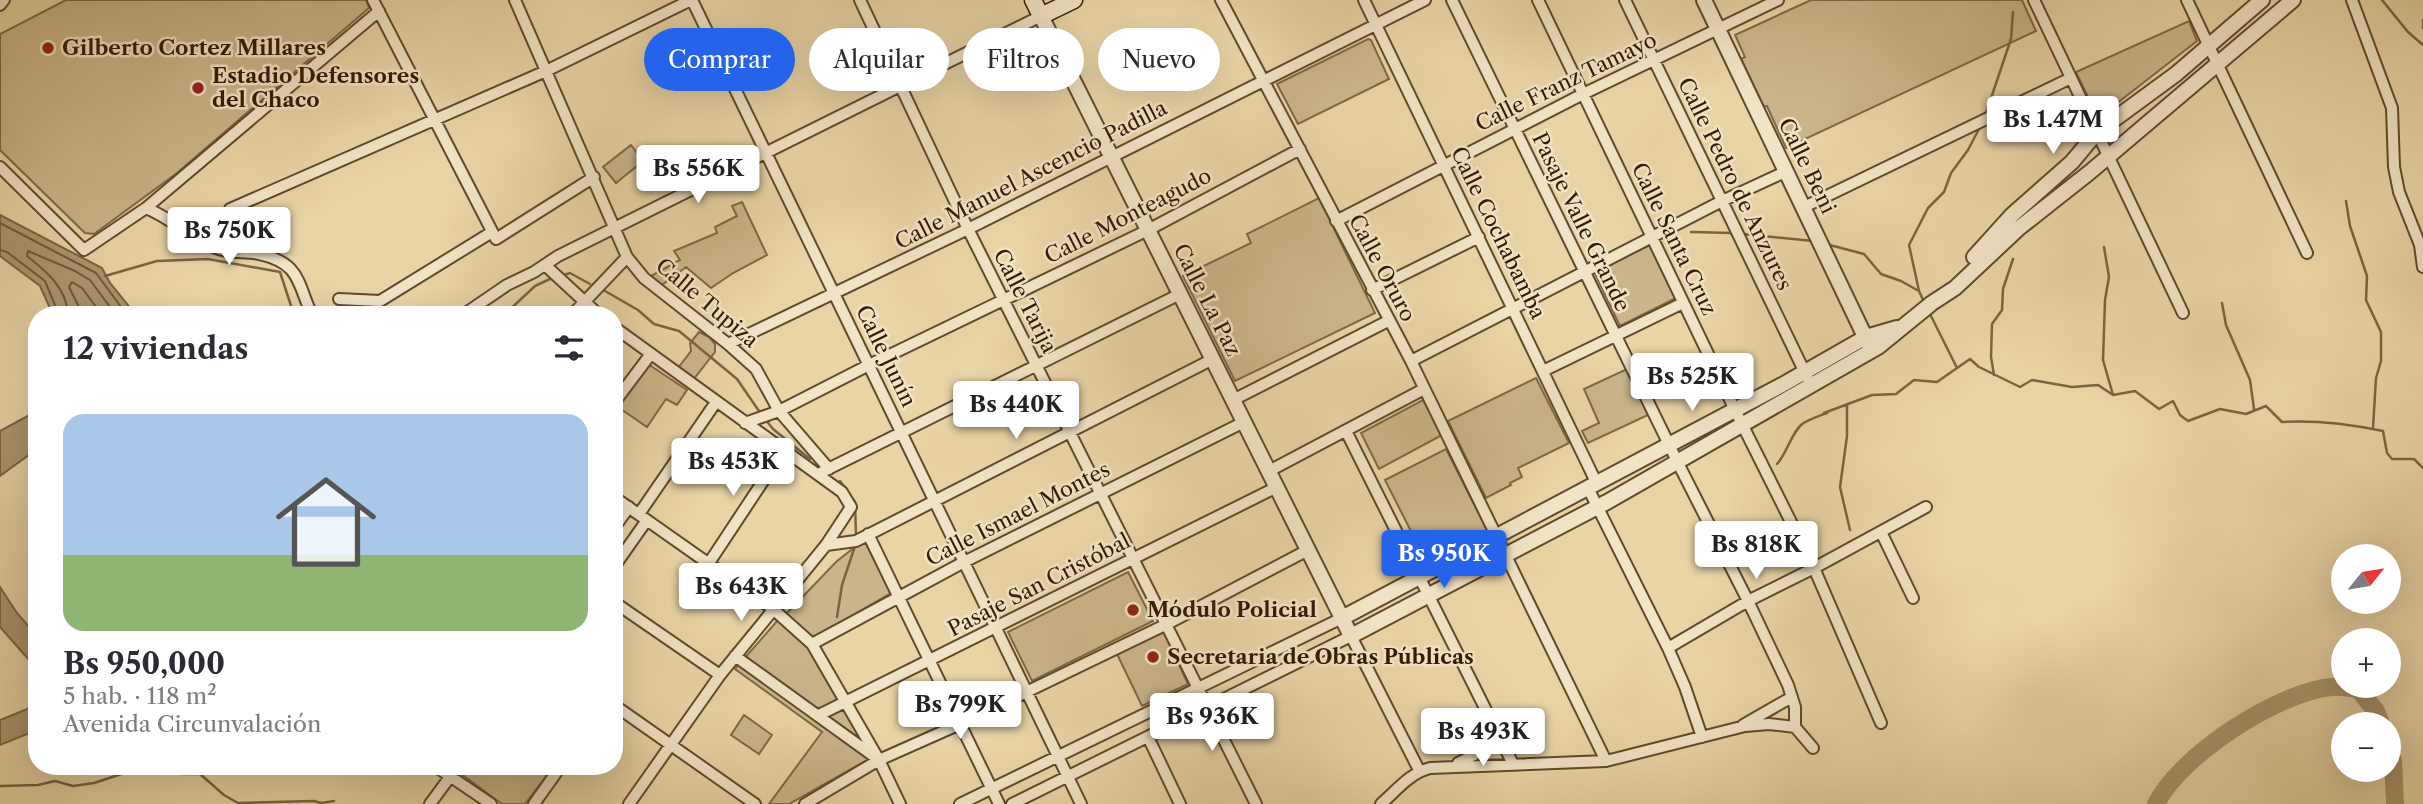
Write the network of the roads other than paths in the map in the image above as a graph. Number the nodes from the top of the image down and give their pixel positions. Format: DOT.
graph roads {
  1 [pos="4,0"];
  2 [pos="373,0"];
  3 [pos="516,0"];
  4 [pos="692,0"];
  5 [pos="860,0"];
  6 [pos="1033,0"];
  7 [pos="1074,0"];
  8 [pos="1221,0"];
  9 [pos="1364,0"];
  10 [pos="1425,0"];
  11 [pos="1452,0"];
  12 [pos="1538,0"];
  13 [pos="1625,0"];
  14 [pos="1704,0"];
  15 [pos="1778,0"];
  16 [pos="2187,0"];
  17 [pos="2262,0"];
  18 [pos="2293,0"];
  19 [pos="2352,0"];
  20 [pos="2039,1"];
  21 [pos="0,5"];
  22 [pos="379,11"];
  23 [pos="1041,16"];
  24 [pos="1376,25"];
  25 [pos="873,28"];
  26 [pos="1719,29"];
  27 [pos="2208,45"];
  28 [pos="949,61"];
  29 [pos="1654,61"];
  30 [pos="2217,64"];
  31 [pos="546,71"];
  32 [pos="2071,78"];
  33 [pos="1265,81"];
  34 [pos="887,91"];
  35 [pos="902,91"];
  36 [pos="1583,94"];
  37 [pos="435,120"];
  38 [pos="1514,129"];
  39 [pos="2097,132"];
  40 [pos="1300,149"];
  41 [pos="766,154"];
  42 [pos="1111,156"];
  43 [pos="2108,156"];
  44 [pos="1444,164"];
  45 [pos="0,167"];
  46 [pos="1787,171"];
  47 [pos="594,177"];
  48 [pos="1722,201"];
  49 [pos="1804,207"];
  50 [pos="146,208"];
  51 [pos="230,209"];
  52 [pos="1336,221"];
  53 [pos="616,228"];
  54 [pos="968,229"];
  55 [pos="1148,230"];
  56 [pos="494,235"];
  57 [pos="1479,237"];
  58 [pos="1652,237"];
  59 [pos="2306,253"];
  60 [pos="627,257"];
  61 [pos="545,265"];
  62 [pos="2423,267"];
  63 [pos="1584,271"];
  64 [pos="1372,290"];
  65 [pos="835,295"];
  66 [pos="1180,295"];
  67 [pos="339,299"];
  68 [pos="1003,299"];
  69 [pos="583,302"];
  70 [pos="1683,303"];
  71 [pos="1932,303"];
  72 [pos="309,306"];
  73 [pos="476,306"];
  74 [pos="580,306"];
  75 [pos="588,306"];
  76 [pos="1512,308"];
  77 [pos="2183,313"];
  78 [pos="1388,321"];
  79 [pos="623,334"];
  80 [pos="1615,335"];
  81 [pos="728,344"];
  82 [pos="1869,344"];
  83 [pos="650,355"];
  84 [pos="1213,359"];
  85 [pos="1411,361"];
  86 [pos="869,365"];
  87 [pos="1036,366"];
  88 [pos="1543,371"];
  89 [pos="1804,371"];
  90 [pos="1811,385"];
  91 [pos="1424,389"];
  92 [pos="623,391"];
  93 [pos="1233,400"];
  94 [pos="716,402"];
  95 [pos="1735,410"];
  96 [pos="779,411"];
  97 [pos="1244,422"];
  98 [pos="745,423"];
  99 [pos="1742,426"];
  100 [pos="1346,431"];
  101 [pos="1069,432"];
  102 [pos="902,433"];
  103 [pos="1669,445"];
  104 [pos="783,451"];
  105 [pos="1678,463"];
  106 [pos="829,468"];
  107 [pos="1269,471"];
  108 [pos="817,475"];
  109 [pos="1593,486"];
  110 [pos="1277,487"];
  111 [pos="1100,495"];
  112 [pos="934,500"];
  113 [pos="623,503"];
  114 [pos="1598,507"];
  115 [pos="1926,507"];
  116 [pos="638,514"];
  117 [pos="623,523"];
  118 [pos="1881,532"];
  119 [pos="868,534"];
  120 [pos="1496,537"];
  121 [pos="826,545"];
  122 [pos="623,547"];
  123 [pos="1308,550"];
  124 [pos="1505,555"];
  125 [pos="1133,559"];
  126 [pos="964,562"];
  127 [pos="709,563"];
  128 [pos="1814,568"];
  129 [pos="1420,578"];
  130 [pos="1429,595"];
  131 [pos="898,597"];
  132 [pos="1913,598"];
  133 [pos="1748,601"];
  134 [pos="623,608"];
  135 [pos="773,609"];
  136 [pos="1342,618"];
  137 [pos="1165,625"];
  138 [pos="996,628"];
  139 [pos="1351,636"];
  140 [pos="812,644"];
  141 [pos="1668,648"];
  142 [pos="735,656"];
  143 [pos="929,661"];
  144 [pos="720,675"];
  145 [pos="1197,688"];
  146 [pos="1027,692"];
  147 [pos="1792,697"];
  148 [pos="846,704"];
  149 [pos="1207,708"];
  150 [pos="623,711"];
  151 [pos="819,715"];
  152 [pos="1881,723"];
  153 [pos="960,724"];
  154 [pos="1795,727"];
  155 [pos="1736,728"];
  156 [pos="1148,737"];
  157 [pos="1702,737"];
  158 [pos="1502,741"];
  159 [pos="671,746"];
  160 [pos="1814,748"];
  161 [pos="1058,755"];
  162 [pos="879,760"];
  163 [pos="1606,761"];
  164 [pos="1513,764"];
  165 [pos="1450,767"];
  166 [pos="1419,770"];
  167 [pos="447,775"];
  168 [pos="555,775"];
  169 [pos="1068,776"];
  170 [pos="450,777"];
  171 [pos="992,789"];
  172 [pos="741,794"];
  173 [pos="430,804"];
  174 [pos="491,804"];
  175 [pos="534,804"];
  176 [pos="629,804"];
  177 [pos="734,804"];
  178 [pos="755,804"];
  179 [pos="805,804"];
  180 [pos="900,804"];
  181 [pos="960,804"];
  182 [pos="999,804"];
  183 [pos="1012,804"];
  184 [pos="1081,804"];
  185 [pos="1180,804"];
  186 [pos="1256,804"];
  187 [pos="1381,804"];
  1 -- 21 [label="street"];
  2 -- 22 [label="street"];
  3 -- 31 [label="street, Calle Tupiza"];
  4 -- 31 [label="street"];
  4 -- 41 [label="street, Calle Junín"];
  5 -- 25 [label="street, Calle Tarija"];
  6 -- 23 [label="main road, Calle La Paz"];
  7 -- 23 [label="main road"];
  8 -- 33 [label="street, Calle Oruro"];
  9 -- 24 [label="street, Calle Cochabamba"];
  10 -- 24 [label="street, Calle Manuel Ascencio Padilla"];
  11 -- 38 [label="street, Pasaje Valle Grande"];
  12 -- 36 [label="street, Calle Santa Cruz"];
  13 -- 29 [label="street, Calle Pedro de Anzures"];
  14 -- 26 [label="street, Calle Beni"];
  15 -- 26 [label="street, Calle Franz Tamayo"];
  16 -- 27 [label="street"];
  17 -- 27 [label="street"];
  18 -- 30 [label="street"];
  19 -- 62 [label="street"];
  20 -- 32 [label="street"];
  22 -- 37 [label="street"];
  22 -- 50 [label="street"];
  23 -- 28 [label="street"];
  23 -- 42 [label="street, Calle La Paz"];
  24 -- 33 [label="street, Calle Manuel Ascencio Padilla"];
  24 -- 44 [label="street, Calle Cochabamba"];
  26 -- 29 [label="street, Calle Franz Tamayo"];
  26 -- 46 [label="street, Calle Beni"];
  27 -- 30 [label="street"];
  27 -- 39 [label="street"];
  29 -- 36 [label="street, Calle Franz Tamayo"];
  29 -- 48 [label="street, Calle Pedro de Anzures"];
  30 -- 43 [label="street"];
  30 -- 59 [label="street"];
  31 -- 37 [label="street"];
  31 -- 47 [label="street, Calle Tupiza"];
  32 -- 39 [label="street"];
  32 -- 49 [label="street"];
  33 -- 40 [label="street, Calle Oruro"];
  33 -- 42 [label="street, Calle Manuel Ascencio Padilla"];
  34 -- 41 [label="street"];
  35 -- 54 [label="street, Calle Tarija"];
  36 -- 38 [label="street, Calle Franz Tamayo"];
  36 -- 58 [label="street, Calle Santa Cruz"];
  37 -- 51 [label="street"];
  37 -- 56 [label="street"];
  38 -- 44 [label="street, Calle Franz Tamayo"];
  38 -- 63 [label="street, Pasaje Valle Grande"];
  39 -- 43 [label="street"];
  39 -- 71 [label="street"];
  40 -- 52 [label="street, Calle Oruro"];
  40 -- 55 [label="street, Calle Monteagudo"];
  41 -- 53 [label="street"];
  41 -- 65 [label="street, Calle Junín"];
  42 -- 54 [label="street, Calle Manuel Ascencio Padilla"];
  42 -- 55 [label="street, Calle La Paz"];
  43 -- 71 [label="street"];
  43 -- 77 [label="street"];
  44 -- 52 [label="street, Calle Franz Tamayo"];
  44 -- 57 [label="street, Calle Cochabamba"];
  45 -- 50 [label="street"];
  46 -- 48 [label="street"];
  46 -- 49 [label="street, Calle Beni"];
  47 -- 53 [label="street, Calle Tupiza"];
  47 -- 56 [label="street"];
  48 -- 58 [label="street"];
  48 -- 89 [label="street, Calle Pedro de Anzures"];
  49 -- 82 [label="street, Calle Beni"];
  50 -- 72 [label="street"];
  52 -- 64 [label="street, Calle Oruro"];
  53 -- 60 [label="street, Calle Tupiza"];
  53 -- 61 [label="street"];
  54 -- 65 [label="street, Calle Manuel Ascencio Padilla"];
  54 -- 68 [label="street, Calle Tarija"];
  55 -- 66 [label="street, Calle La Paz"];
  55 -- 68 [label="street, Calle Monteagudo"];
  56 -- 67 [label="street"];
  57 -- 64 [label="street"];
  57 -- 76 [label="street, Calle Cochabamba"];
  58 -- 63 [label="street"];
  58 -- 70 [label="street, Calle Santa Cruz"];
  60 -- 69 [label="street"];
  60 -- 81 [label="street, Calle Tupiza"];
  61 -- 69 [label="street"];
  61 -- 73 [label="street"];
  63 -- 76 [label="street"];
  63 -- 80 [label="street, Pasaje Valle Grande"];
  64 -- 78 [label="street, Calle Oruro"];
  65 -- 81 [label="street, Calle Manuel Ascencio Padilla"];
  65 -- 86 [label="street, Calle Junín"];
  66 -- 84 [label="street, Calle La Paz"];
  66 -- 87 [label="street"];
  68 -- 86 [label="street, Calle Monteagudo"];
  68 -- 87 [label="street, Calle Tarija"];
  69 -- 74 [label="street"];
  69 -- 75 [label="street"];
  70 -- 80 [label="street"];
  70 -- 95 [label="street, Calle Santa Cruz"];
  71 -- 82 [label="street"];
  76 -- 85 [label="street"];
  76 -- 88 [label="street, Calle Cochabamba"];
  78 -- 85 [label="street, Calle Oruro"];
  78 -- 93 [label="street"];
  79 -- 83 [label="street"];
  80 -- 88 [label="street"];
  80 -- 103 [label="street, Pasaje Valle Grande"];
  81 -- 96 [label="street, Calle Tupiza"];
  82 -- 89 [label="street"];
  82 -- 90 [label="street"];
  83 -- 92 [label="street"];
  83 -- 94 [label="street"];
  84 -- 93 [label="street, Calle La Paz"];
  84 -- 101 [label="street"];
  85 -- 91 [label="street, Calle Oruro"];
  86 -- 96 [label="street, Calle Monteagudo"];
  86 -- 102 [label="street, Calle Junín"];
  87 -- 101 [label="street, Calle Tarija"];
  87 -- 102 [label="street"];
  88 -- 109 [label="street, Calle Cochabamba"];
  89 -- 90 [label="street, Calle Pedro de Anzures"];
  89 -- 95 [label="street"];
  90 -- 99 [label="street"];
  91 -- 100 [label="street"];
  91 -- 120 [label="street, Calle Oruro"];
  93 -- 97 [label="street, Calle La Paz"];
  94 -- 98 [label="street"];
  94 -- 116 [label="street"];
  95 -- 99 [label="street, Calle Santa Cruz"];
  95 -- 103 [label="street"];
  96 -- 98 [label="street, Calle Monteagudo"];
  96 -- 106 [label="street, Calle Tupiza"];
  97 -- 107 [label="street, Calle La Paz"];
  97 -- 111 [label="street, Calle Ismael Montes"];
  98 -- 104 [label="street"];
  99 -- 105 [label="street"];
  99 -- 128 [label="street, Calle Santa Cruz"];
  100 -- 107 [label="street"];
  100 -- 129 [label="street"];
  101 -- 111 [label="street, Calle Tarija"];
  101 -- 112 [label="street"];
  102 -- 106 [label="street"];
  102 -- 112 [label="street, Calle Junín"];
  103 -- 105 [label="street, Pasaje Valle Grande"];
  103 -- 109 [label="street"];
  104 -- 108 [label="street"];
  104 -- 127 [label="street"];
  105 -- 114 [label="street"];
  105 -- 133 [label="street, Pasaje Valle Grande"];
  106 -- 108 [label="street"];
  107 -- 110 [label="street, Calle La Paz"];
  108 -- 121 [label="street"];
  109 -- 114 [label="street, Calle Cochabamba"];
  109 -- 120 [label="street"];
  110 -- 123 [label="street, Calle La Paz"];
  110 -- 125 [label="street, Pasaje San Cristóbal"];
  111 -- 125 [label="street, Calle Tarija"];
  111 -- 126 [label="street, Calle Ismael Montes"];
  112 -- 119 [label="street"];
  112 -- 126 [label="street, Calle Junín"];
  113 -- 116 [label="street"];
  114 -- 124 [label="street"];
  114 -- 141 [label="street, Calle Cochabamba"];
  115 -- 118 [label="street"];
  116 -- 117 [label="street"];
  116 -- 122 [label="street"];
  116 -- 127 [label="street"];
  118 -- 128 [label="street"];
  118 -- 132 [label="street"];
  119 -- 121 [label="street"];
  119 -- 131 [label="street"];
  120 -- 124 [label="street, Calle Oruro"];
  120 -- 129 [label="street"];
  121 -- 135 [label="street"];
  123 -- 136 [label="street, Calle La Paz"];
  123 -- 137 [label="street"];
  124 -- 130 [label="street"];
  124 -- 163 [label="street, Calle Oruro"];
  125 -- 137 [label="street, Calle Tarija"];
  125 -- 138 [label="street, Pasaje San Cristóbal"];
  126 -- 131 [label="street, Calle Ismael Montes"];
  126 -- 138 [label="street, Calle Junín"];
  127 -- 135 [label="street"];
  128 -- 133 [label="street"];
  128 -- 152 [label="street, Calle Santa Cruz"];
  129 -- 130 [label="street"];
  129 -- 136 [label="street"];
  130 -- 139 [label="street"];
  130 -- 158 [label="street"];
  131 -- 140 [label="street, Calle Ismael Montes"];
  131 -- 143 [label="street"];
  133 -- 141 [label="street"];
  133 -- 147 [label="street, Pasaje Valle Grande"];
  134 -- 144 [label="street"];
  135 -- 140 [label="street"];
  135 -- 142 [label="street"];
  136 -- 139 [label="street, Calle La Paz"];
  136 -- 145 [label="street"];
  137 -- 145 [label="street, Calle Tarija"];
  137 -- 146 [label="street"];
  138 -- 143 [label="street, Pasaje San Cristóbal"];
  138 -- 146 [label="street, Calle Junín"];
  139 -- 149 [label="street"];
  139 -- 166 [label="street"];
  140 -- 148 [label="street"];
  141 -- 157 [label="street, Calle Cochabamba"];
  142 -- 144 [label="street"];
  142 -- 151 [label="street"];
  143 -- 148 [label="street, Pasaje San Cristóbal"];
  143 -- 153 [label="street"];
  144 -- 159 [label="street"];
  145 -- 149 [label="street, Calle Tarija"];
  145 -- 161 [label="street"];
  146 -- 153 [label="street"];
  146 -- 161 [label="street, Calle Junín"];
  147 -- 154 [label="street, Pasaje Valle Grande"];
  147 -- 155 [label="street"];
  148 -- 151 [label="street, Pasaje San Cristóbal"];
  148 -- 162 [label="street"];
  149 -- 156 [label="street"];
  149 -- 186 [label="street, Calle Tarija"];
  150 -- 159 [label="street"];
  151 -- 162 [label="street"];
  153 -- 162 [label="street"];
  153 -- 171 [label="street"];
  154 -- 155 [label="street"];
  154 -- 160 [label="street"];
  155 -- 157 [label="street"];
  156 -- 169 [label="street"];
  156 -- 185 [label="street"];
  157 -- 163 [label="street"];
  158 -- 164 [label="street"];
  158 -- 165 [label="street"];
  159 -- 172 [label="street"];
  159 -- 176 [label="street"];
  161 -- 169 [label="street, Calle Junín"];
  161 -- 171 [label="street"];
  162 -- 179 [label="street"];
  162 -- 180 [label="street"];
  163 -- 164 [label="street"];
  164 -- 165 [label="street"];
  165 -- 166 [label="street"];
  166 -- 187 [label="street"];
  167 -- 170 [label="street"];
  168 -- 175 [label="street"];
  169 -- 183 [label="street"];
  169 -- 184 [label="street, Calle Junín"];
  170 -- 173 [label="street"];
  170 -- 174 [label="street"];
  171 -- 181 [label="street"];
  171 -- 182 [label="street"];
  172 -- 177 [label="street"];
  172 -- 178 [label="street"];
}
